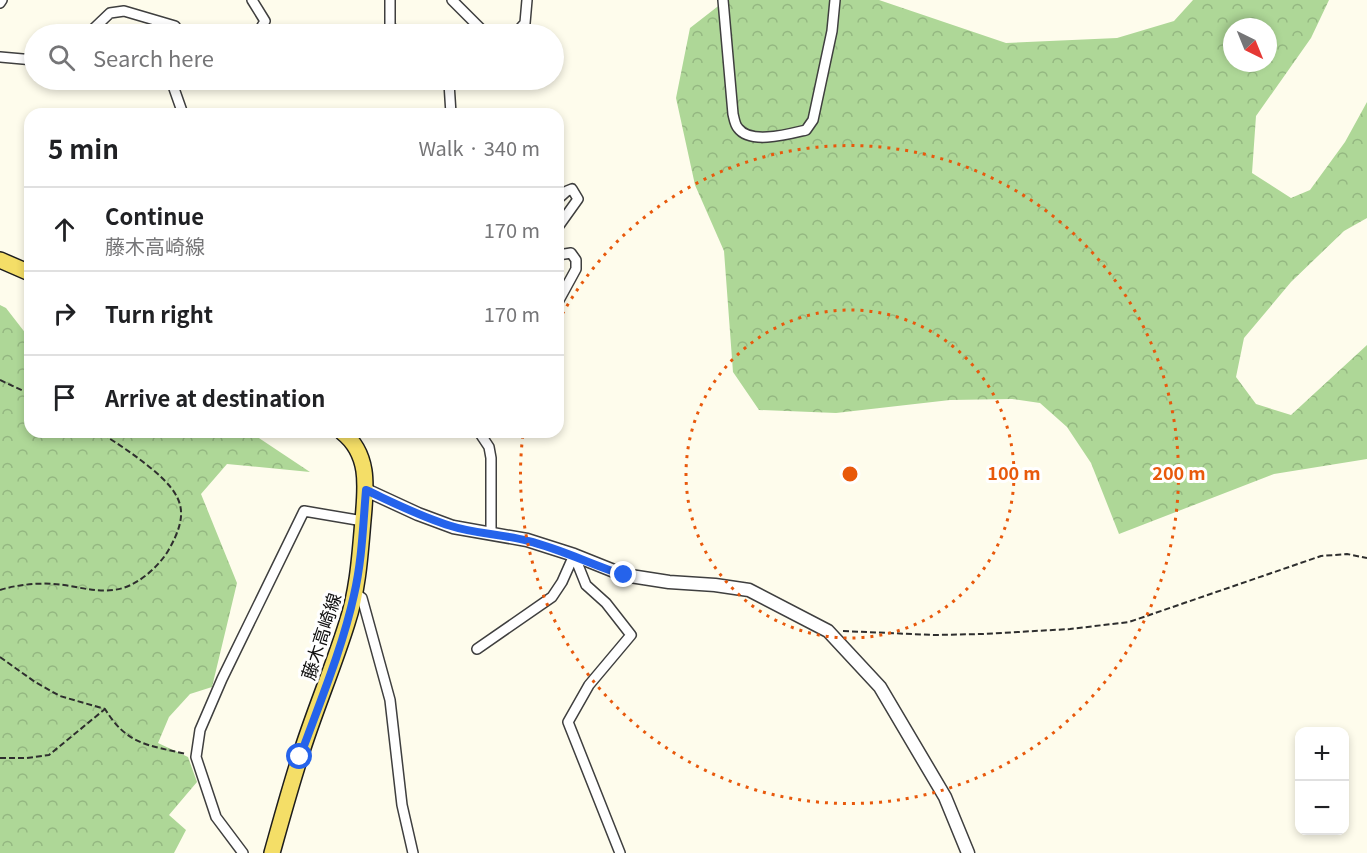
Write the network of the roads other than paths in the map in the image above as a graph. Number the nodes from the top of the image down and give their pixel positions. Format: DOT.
graph roads {
  1 [pos="252,0"];
  2 [pos="390,0"];
  3 [pos="452,0"];
  4 [pos="527,0"];
  5 [pos="723,0"];
  6 [pos="835,0"];
  7 [pos="98,24"];
  8 [pos="168,24"];
  9 [pos="263,24"];
  10 [pos="390,24"];
  11 [pos="476,24"];
  12 [pos="524,24"];
  13 [pos="0,57"];
  14 [pos="24,59"];
  15 [pos="175,90"];
  16 [pos="449,90"];
  17 [pos="181,108"];
  18 [pos="451,108"];
  19 [pos="564,194"];
  20 [pos="564,219"];
  21 [pos="564,254"];
  22 [pos="0,260"];
  23 [pos="24,270"];
  24 [pos="564,291"];
  25 [pos="348,438"];
  26 [pos="483,438"];
  27 [pos="366,490"];
  28 [pos="363,521"];
  29 [pos="491,533"];
  30 [pos="574,555"];
  31 [pos="355,593"];
  32 [pos="477,648"];
  33 [pos="243,853"];
  34 [pos="272,853"];
  35 [pos="413,853"];
  36 [pos="620,853"];
  37 [pos="968,853"];
  1 -- 9 [label="street"];
  2 -- 10 [label="street"];
  3 -- 11 [label="street"];
  4 -- 12 [label="street"];
  5 -- 6 [label="street"];
  7 -- 8 [label="street"];
  13 -- 14 [label="street"];
  15 -- 17 [label="street"];
  16 -- 18 [label="street"];
  19 -- 20 [label="street"];
  21 -- 24 [label="street"];
  22 -- 23 [label="main road"];
  25 -- 27 [label="main road, 藤木高崎線"];
  26 -- 29 [label="street"];
  27 -- 28 [label="main road, 藤木高崎線"];
  27 -- 29 [label="street"];
  28 -- 31 [label="main road, 藤木高崎線"];
  28 -- 33 [label="street"];
  29 -- 30 [label="street"];
  30 -- 32 [label="street"];
  30 -- 36 [label="street"];
  30 -- 37 [label="street"];
  31 -- 34 [label="main road, 藤木高崎線"];
  31 -- 35 [label="street"];
}
